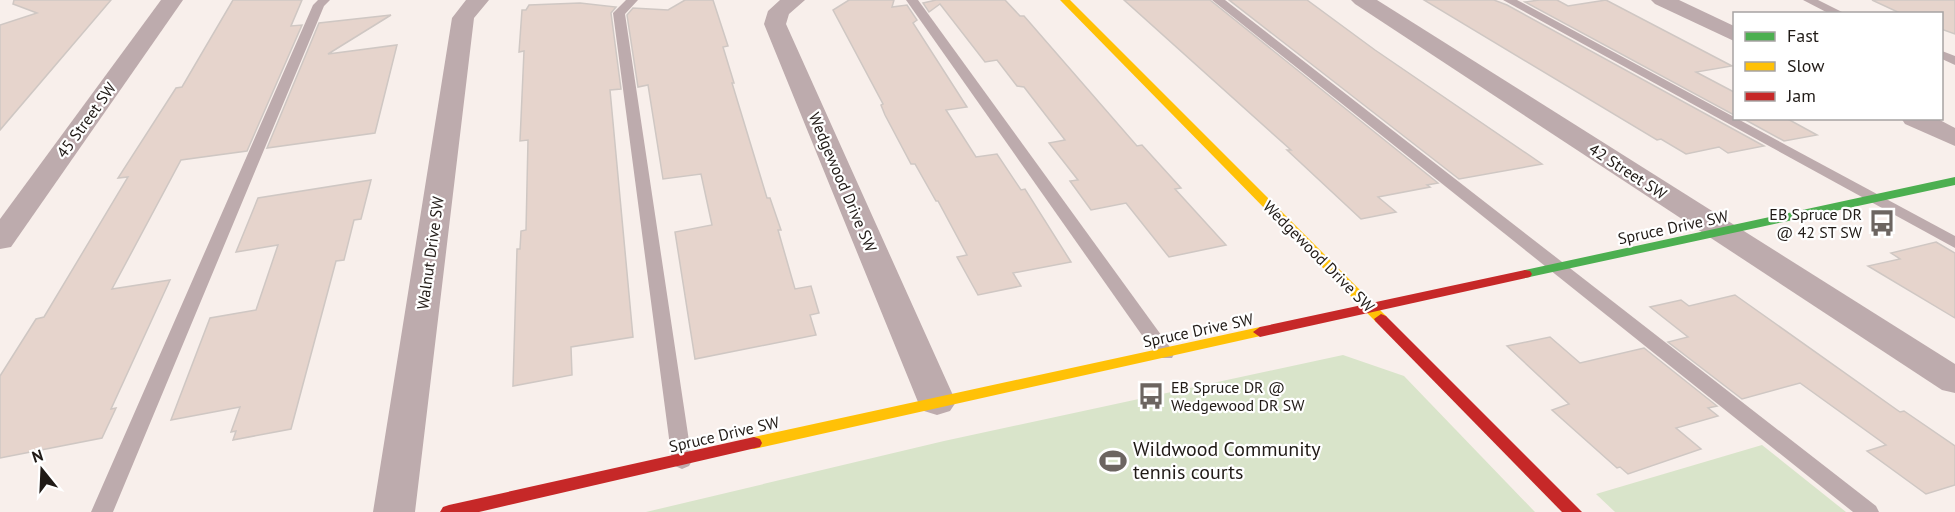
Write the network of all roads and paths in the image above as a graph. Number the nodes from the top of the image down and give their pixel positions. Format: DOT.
graph roads {
  1 [pos="172,0"];
  2 [pos="324,0"];
  3 [pos="478,0"];
  4 [pos="632,0"];
  5 [pos="794,0"];
  6 [pos="912,0"];
  7 [pos="1065,0"];
  8 [pos="1218,0"];
  9 [pos="1362,0"];
  10 [pos="1509,0"];
  11 [pos="1662,0"];
  12 [pos="1809,0"];
  13 [pos="1836,12"];
  14 [pos="1733,34"];
  15 [pos="1918,120"];
  16 [pos="1955,138"];
  17 [pos="1955,181"];
  18 [pos="1874,199"];
  19 [pos="1725,233"];
  20 [pos="0,240"];
  21 [pos="1955,243"];
  22 [pos="1556,268"];
  23 [pos="1372,309"];
  24 [pos="1165,354"];
  25 [pos="1955,381"];
  26 [pos="937,402"];
  27 [pos="682,461"];
  28 [pos="102,512"];
  29 [pos="394,512"];
  30 [pos="449,512"];
  31 [pos="1573,512"];
  32 [pos="1868,512"];
  1 -- 20 [label="street, 45 Street SW"];
  2 -- 28 [label="lane"];
  3 -- 29 [label="street, Walnut Drive SW"];
  4 -- 27 [label="lane"];
  5 -- 26 [label="street, Wedgewood Drive SW"];
  6 -- 24 [label="lane"];
  7 -- 23 [label="street, Wedgewood Drive SW"];
  8 -- 22 [label="lane"];
  9 -- 19 [label="street, 42 Street SW"];
  10 -- 18 [label="lane"];
  11 -- 14 [label="street"];
  12 -- 13 [label="lane"];
  15 -- 16 [label="street"];
  17 -- 18 [label="street, Spruce Drive SW"];
  18 -- 19 [label="street, Spruce Drive SW"];
  18 -- 21 [label="lane"];
  19 -- 22 [label="street, Spruce Drive SW"];
  19 -- 25 [label="street, 42 Street SW"];
  22 -- 23 [label="street, Spruce Drive SW"];
  22 -- 32 [label="lane"];
  23 -- 24 [label="street, Spruce Drive SW"];
  23 -- 31 [label="street, Wedgewood Drive SW"];
  24 -- 26 [label="street, Spruce Drive SW"];
  26 -- 27 [label="street, Spruce Drive SW"];
  27 -- 30 [label="street, Spruce Drive SW"];
}
